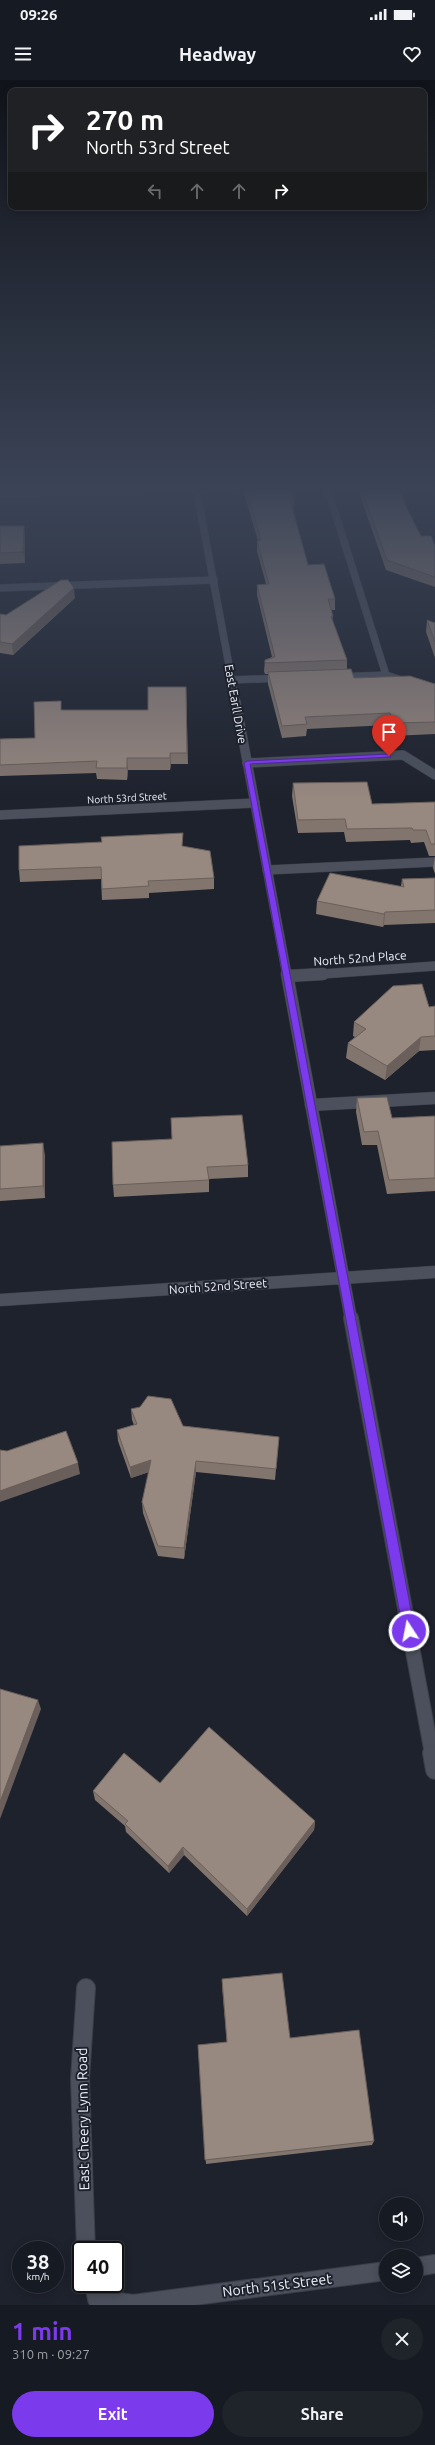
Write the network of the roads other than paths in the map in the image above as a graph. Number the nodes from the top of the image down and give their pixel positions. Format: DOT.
graph roads {
  1 [pos="216,591"];
  2 [pos="360,591"];
  3 [pos="386,675"];
  4 [pos="331,677"];
  5 [pos="292,678"];
  6 [pos="232,680"];
  7 [pos="435,691"];
  8 [pos="247,763"];
  9 [pos="435,775"];
  10 [pos="255,803"];
  11 [pos="0,815"];
  12 [pos="435,862"];
  13 [pos="267,870"];
  14 [pos="435,966"];
  15 [pos="288,976"];
  16 [pos="435,1098"];
  17 [pos="311,1105"];
  18 [pos="435,1272"];
  19 [pos="342,1278"];
  20 [pos="0,1300"];
  21 [pos="435,1770"];
  22 [pos="86,1988"];
  23 [pos="86,2241"];
  24 [pos="435,2264"];
  25 [pos="423,2266"];
  26 [pos="379,2272"];
  27 [pos="98,2293"];
  1 -- 6 [label="street, East Earll Drive"];
  2 -- 3 [label="street"];
  3 -- 4 [label="street"];
  3 -- 7 [label="street"];
  5 -- 6 [label="street"];
  6 -- 8 [label="street, East Earll Drive"];
  8 -- 9 [label="street"];
  8 -- 10 [label="street, East Earll Drive"];
  10 -- 11 [label="street, North 53rd Street"];
  10 -- 13 [label="street, East Earll Drive"];
  12 -- 13 [label="street"];
  13 -- 15 [label="street, East Earll Drive"];
  14 -- 15 [label="street, North 52nd Place"];
  15 -- 17 [label="street, East Earll Drive"];
  16 -- 17 [label="street"];
  17 -- 19 [label="street, East Earll Drive"];
  18 -- 19 [label="street, North 52nd Street"];
  19 -- 20 [label="street, North 52nd Street"];
  19 -- 21 [label="street, East Earll Drive"];
  22 -- 23 [label="street, East Cheery Lynn Road"];
  24 -- 25 [label="street"];
  26 -- 27 [label="street, North 51st Street"];
}
